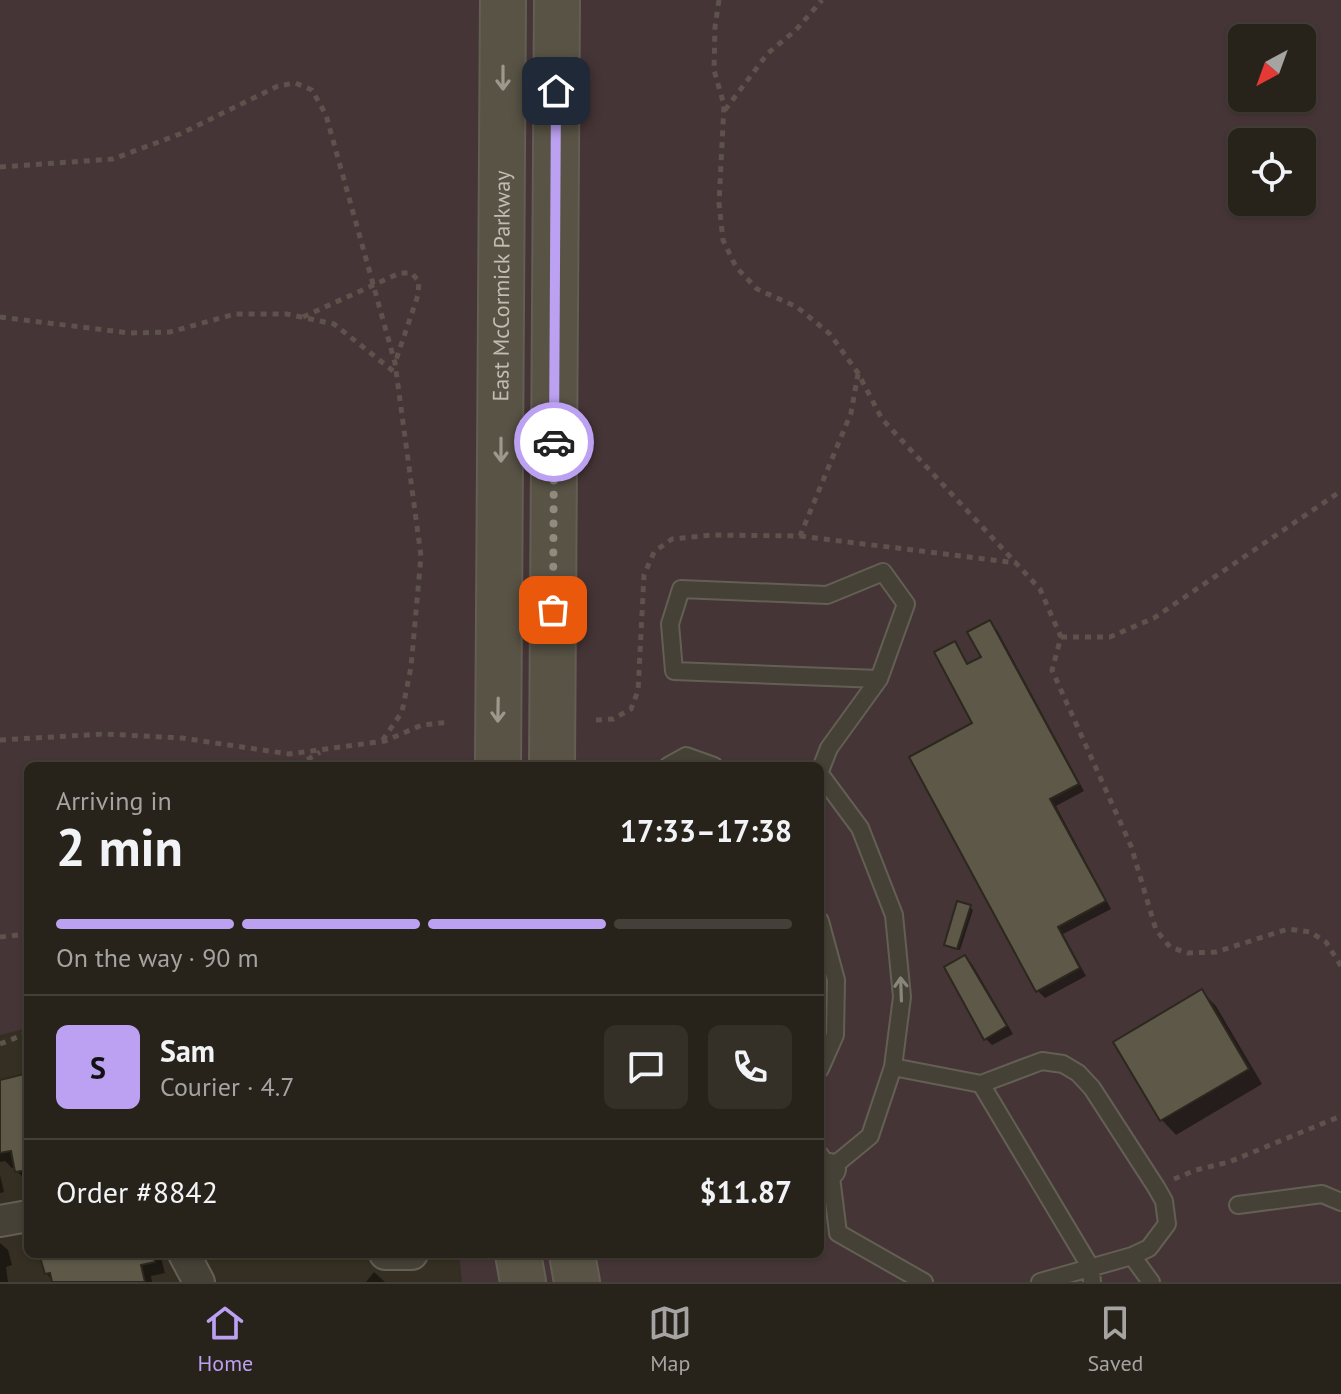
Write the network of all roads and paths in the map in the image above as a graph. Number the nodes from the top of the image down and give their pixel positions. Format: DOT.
graph roads {
  1 [pos="503,0"];
  2 [pos="557,0"];
  3 [pos="719,0"];
  4 [pos="822,0"];
  5 [pos="724,112"];
  6 [pos="0,167"];
  7 [pos="374,286"];
  8 [pos="0,317"];
  9 [pos="302,317"];
  10 [pos="395,363"];
  11 [pos="858,373"];
  12 [pos="397,374"];
  13 [pos="1341,491"];
  14 [pos="800,536"];
  15 [pos="1017,563"];
  16 [pos="1061,637"];
  17 [pos="879,679"];
  18 [pos="596,720"];
  19 [pos="450,722"];
  20 [pos="0,740"];
  21 [pos="382,741"];
  22 [pos="323,749"];
  23 [pos="303,762"];
  24 [pos="498,762"];
  25 [pos="552,762"];
  26 [pos="675,762"];
  27 [pos="703,762"];
  28 [pos="824,762"];
  29 [pos="824,778"];
  30 [pos="24,934"];
  31 [pos="824,936"];
  32 [pos="0,937"];
  33 [pos="1341,966"];
  34 [pos="24,1035"];
  35 [pos="0,1044"];
  36 [pos="824,1060"];
  37 [pos="893,1067"];
  38 [pos="981,1084"];
  39 [pos="1341,1116"];
  40 [pos="824,1165"];
  41 [pos="824,1174"];
  42 [pos="1156,1187"];
  43 [pos="1341,1202"];
  44 [pos="1238,1205"];
  45 [pos="24,1217"];
  46 [pos="0,1221"];
  47 [pos="1132,1256"];
  48 [pos="186,1258"];
  49 [pos="519,1258"];
  50 [pos="573,1258"];
  51 [pos="1092,1275"];
  52 [pos="199,1282"];
  53 [pos="523,1282"];
  54 [pos="577,1282"];
  55 [pos="924,1282"];
  56 [pos="1040,1282"];
  57 [pos="1151,1282"];
  1 -- 24 [label="main road, East McCormick Parkway, one-way"];
  2 -- 25 [label="main road"];
  3 -- 5 [label="path"];
  4 -- 5 [label="path"];
  5 -- 11 [label="path"];
  6 -- 7 [label="path"];
  7 -- 9 [label="path"];
  7 -- 10 [label="path"];
  7 -- 10 [label="path"];
  8 -- 9 [label="path"];
  9 -- 12 [label="path"];
  10 -- 12 [label="path"];
  11 -- 14 [label="path"];
  11 -- 15 [label="path"];
  12 -- 21 [label="path"];
  13 -- 16 [label="path"];
  14 -- 15 [label="path"];
  14 -- 18 [label="path"];
  15 -- 16 [label="path"];
  16 -- 33 [label="path"];
  17 -- 17 [label="lane"];
  17 -- 28 [label="lane"];
  19 -- 21 [label="path"];
  20 -- 22 [label="path"];
  21 -- 22 [label="path"];
  22 -- 23 [label="path"];
  26 -- 27 [label="lane"];
  37 -- 29 [label="lane, one-way"];
  30 -- 32 [label="path"];
  31 -- 36 [label="lane"];
  34 -- 35 [label="path"];
  37 -- 38 [label="lane"];
  37 -- 40 [label="lane"];
  38 -- 42 [label="lane"];
  38 -- 51 [label="lane"];
  39 -- 42 [label="path"];
  41 -- 55 [label="lane"];
  42 -- 47 [label="lane"];
  43 -- 44 [label="lane"];
  45 -- 46 [label="street"];
  47 -- 51 [label="lane"];
  47 -- 57 [label="lane"];
  48 -- 52 [label="street"];
  49 -- 53 [label="main road"];
  50 -- 54 [label="main road"];
  51 -- 56 [label="lane"];
}
